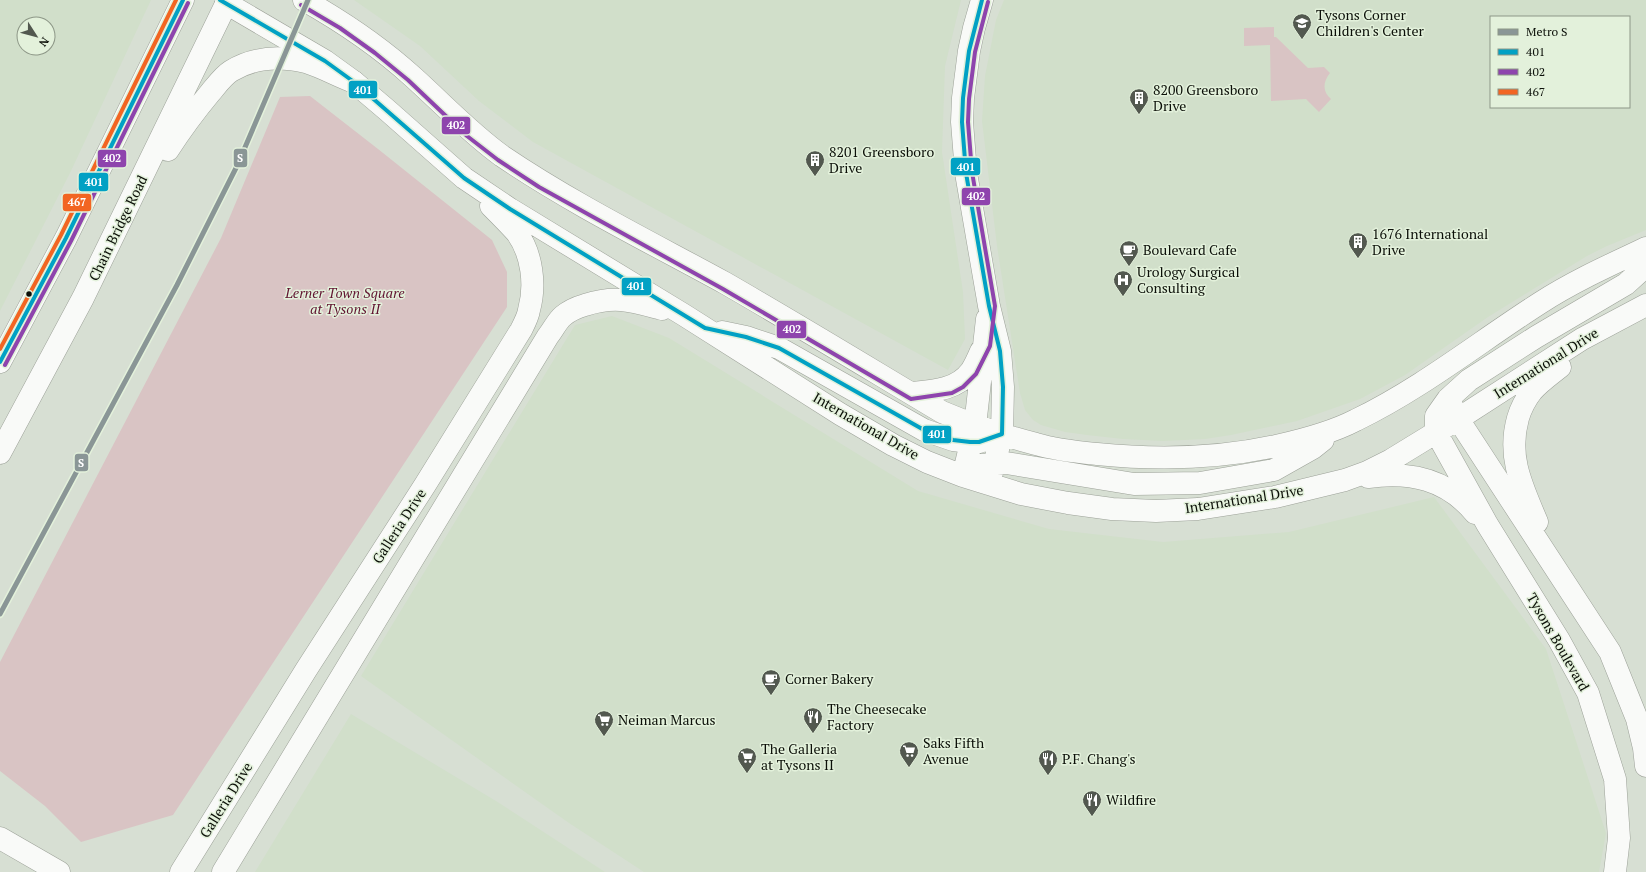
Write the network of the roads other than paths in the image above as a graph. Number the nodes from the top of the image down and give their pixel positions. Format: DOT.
graph roads {
  1 [pos="183,0"];
  2 [pos="304,0"];
  3 [pos="982,0"];
  4 [pos="225,1"];
  5 [pos="354,82"];
  6 [pos="464,178"];
  7 [pos="129,205"];
  8 [pos="1646,248"];
  9 [pos="1646,266"];
  10 [pos="989,306"];
  11 [pos="1637,310"];
  12 [pos="684,315"];
  13 [pos="705,328"];
  14 [pos="984,345"];
  15 [pos="0,362"];
  16 [pos="1436,372"];
  17 [pos="911,394"];
  18 [pos="1448,399"];
  19 [pos="1458,419"];
  20 [pos="1340,427"];
  21 [pos="1436,432"];
  22 [pos="972,434"];
  23 [pos="1002,434"];
  24 [pos="0,453"];
  25 [pos="994,463"];
  26 [pos="962,476"];
  27 [pos="1345,480"];
  28 [pos="989,484"];
  29 [pos="1497,540"];
  30 [pos="1559,574"];
  31 [pos="1646,766"];
  32 [pos="0,838"];
  33 [pos="59,872"];
  34 [pos="181,872"];
  35 [pos="223,872"];
  36 [pos="1615,872"];
  1 -- 15 [label="main road"];
  2 -- 17 [label="main road"];
  3 -- 10 [label="main road"];
  4 -- 5 [label="main road, International Drive"];
  4 -- 7 [label="main road, Chain Bridge Road"];
  5 -- 6 [label="main road, International Drive"];
  5 -- 7 [label="main road"];
  6 -- 12 [label="main road, International Drive"];
  6 -- 34 [label="main road, Galleria Drive"];
  7 -- 24 [label="main road, Chain Bridge Road"];
  8 -- 16 [label="main road"];
  9 -- 18 [label="main road"];
  10 -- 14 [label="main road"];
  10 -- 23 [label="main road"];
  11 -- 19 [label="main road, International Drive"];
  11 -- 30 [label="main road"];
  12 -- 13 [label="main road, International Drive"];
  12 -- 35 [label="main road, Galleria Drive"];
  13 -- 22 [label="main road"];
  13 -- 26 [label="main road, International Drive"];
  14 -- 17 [label="main road"];
  14 -- 22 [label="main road"];
  16 -- 18 [label="main road"];
  16 -- 20 [label="main road"];
  17 -- 22 [label="main road"];
  18 -- 19 [label="main road"];
  18 -- 21 [label="main road"];
  19 -- 21 [label="main road, International Drive"];
  19 -- 30 [label="main road"];
  20 -- 23 [label="main road"];
  20 -- 25 [label="main road"];
  21 -- 27 [label="main road, International Drive"];
  21 -- 29 [label="main road, Tysons Boulevard"];
  22 -- 23 [label="main road"];
  22 -- 26 [label="main road"];
  23 -- 25 [label="main road"];
  25 -- 26 [label="main road"];
  25 -- 28 [label="main road"];
  26 -- 28 [label="main road, International Drive"];
  27 -- 28 [label="main road, International Drive"];
  27 -- 29 [label="main road"];
  29 -- 36 [label="main road, Tysons Boulevard"];
  30 -- 31 [label="main road"];
  32 -- 33 [label="main road"];
}
